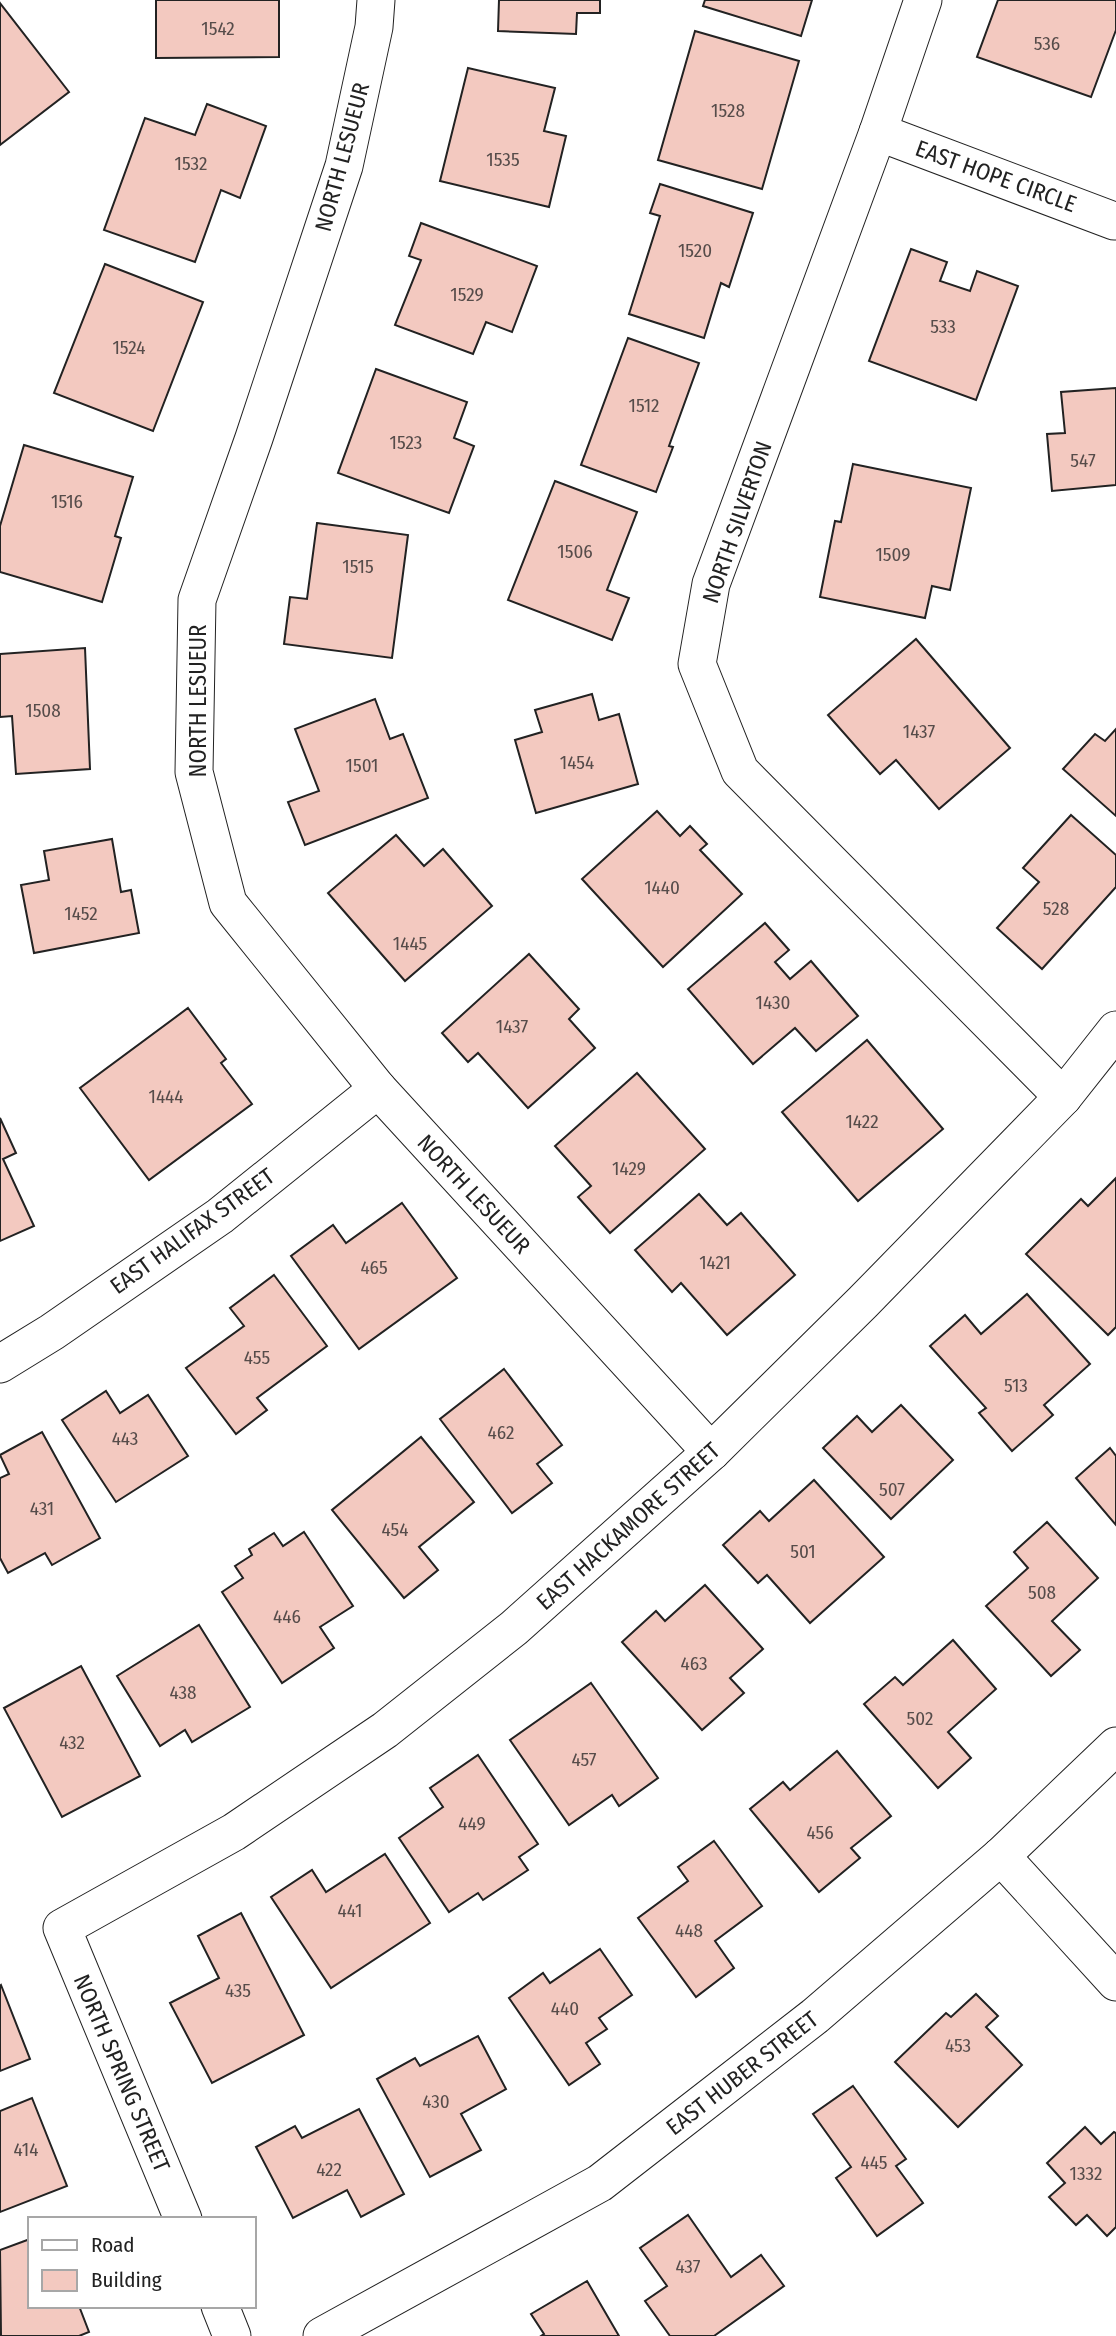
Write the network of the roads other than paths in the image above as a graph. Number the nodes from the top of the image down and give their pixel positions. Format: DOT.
graph roads {
  1 [pos="376,0"];
  2 [pos="923,0"];
  3 [pos="878,132"];
  4 [pos="1114,220"];
  5 [pos="1116,1030"];
  6 [pos="378,1089"];
  7 [pos="1063,1097"];
  8 [pos="0,1364"];
  9 [pos="711,1452"];
  10 [pos="1116,1746"];
  11 [pos="1001,1856"];
  12 [pos="62,1928"];
  13 [pos="1116,1982"];
  14 [pos="182,2217"];
  15 [pos="221,2308"];
  16 [pos="232,2336"];
  17 [pos="322,2336"];
  1 -- 6 [label="street, NORTH LESUEUR"];
  2 -- 3 [label="street, NORTH SILVERTON"];
  3 -- 4 [label="street, EAST HOPE CIRCLE"];
  3 -- 7 [label="street, NORTH SILVERTON"];
  5 -- 7 [label="street, EAST HACKAMORE STREET"];
  6 -- 8 [label="street, EAST HALIFAX STREET"];
  6 -- 9 [label="street, NORTH LESUEUR"];
  7 -- 9 [label="street, EAST HACKAMORE STREET"];
  9 -- 12 [label="street, EAST HACKAMORE STREET"];
  10 -- 11 [label="street, EAST HUBER STREET"];
  11 -- 13 [label="street"];
  11 -- 17 [label="street, EAST HUBER STREET"];
  12 -- 14 [label="street, NORTH SPRING STREET"];
  15 -- 16 [label="street"];
}
